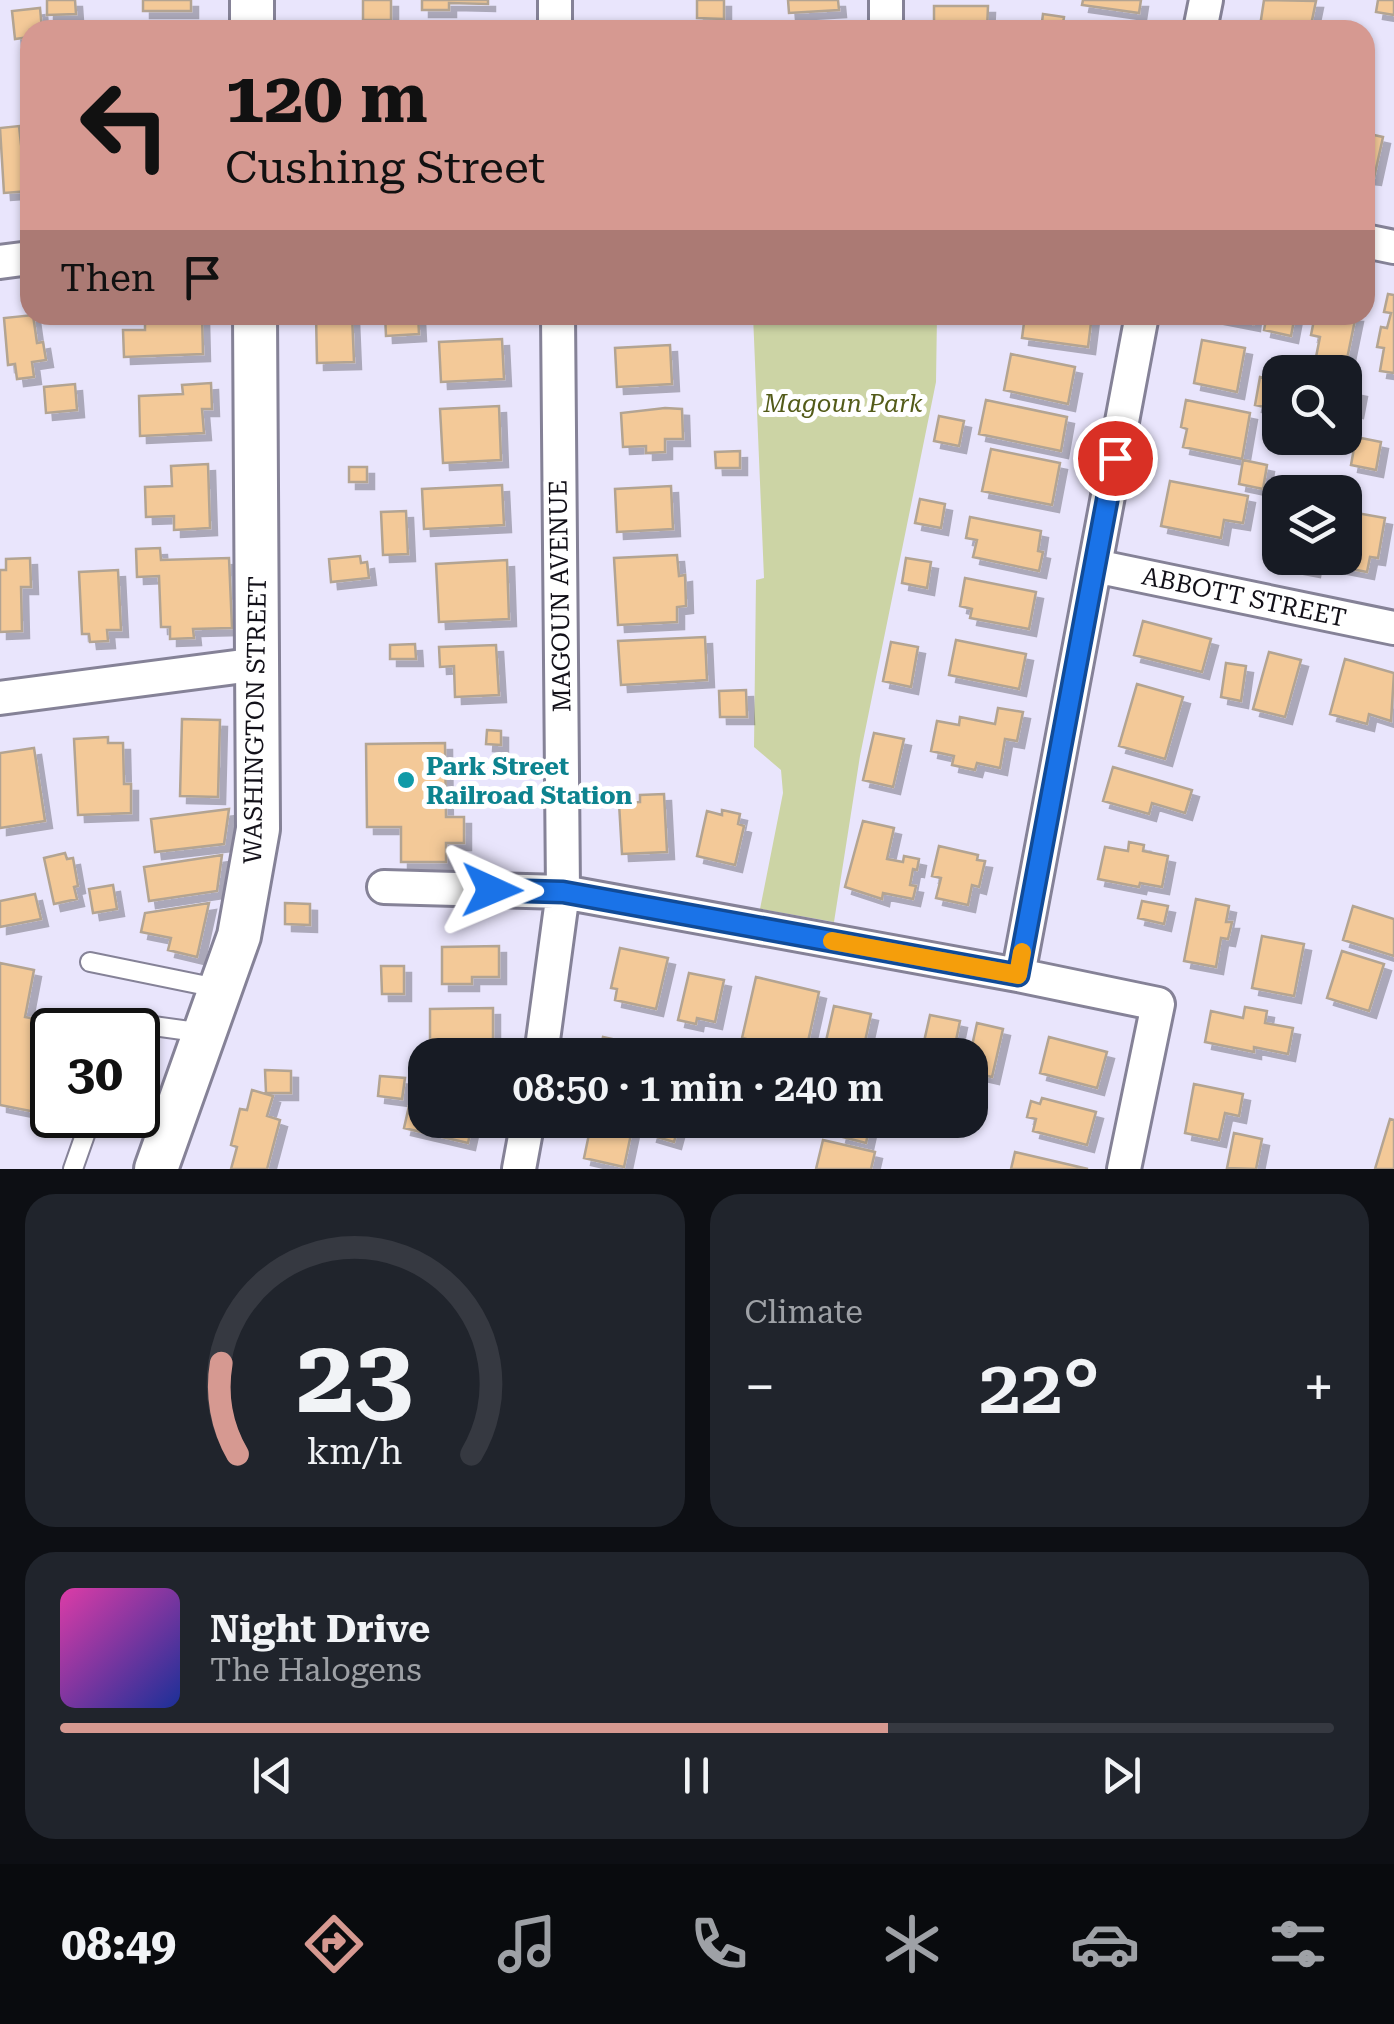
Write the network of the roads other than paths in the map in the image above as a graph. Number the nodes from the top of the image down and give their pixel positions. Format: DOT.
graph roads {
  1 [pos="256,325"];
  2 [pos="558,325"];
  3 [pos="1140,325"];
  4 [pos="1095,566"];
  5 [pos="1394,628"];
  6 [pos="259,664"];
  7 [pos="0,698"];
  8 [pos="384,887"];
  9 [pos="563,892"];
  10 [pos="90,962"];
  11 [pos="1018,975"];
  12 [pos="222,989"];
  13 [pos="160,1027"];
  14 [pos="205,1033"];
  15 [pos="543,1038"];
  16 [pos="84,1138"];
  17 [pos="524,1138"];
  18 [pos="73,1169"];
  19 [pos="156,1169"];
  20 [pos="518,1169"];
  21 [pos="1124,1169"];
  1 -- 6 [label="street, WASHINGTON STREET"];
  2 -- 9 [label="street, MAGOUN AVENUE"];
  3 -- 4 [label="street"];
  4 -- 5 [label="street, ABBOTT STREET"];
  4 -- 11 [label="street"];
  6 -- 7 [label="street"];
  6 -- 12 [label="street, WASHINGTON STREET"];
  8 -- 9 [label="street"];
  9 -- 11 [label="street"];
  9 -- 15 [label="street, MAGOUN AVENUE"];
  10 -- 12 [label="lane"];
  11 -- 21 [label="street"];
  12 -- 14 [label="street, WASHINGTON STREET"];
  13 -- 14 [label="lane"];
  14 -- 19 [label="street, WASHINGTON STREET"];
  16 -- 18 [label="lane"];
  17 -- 20 [label="street"];
}
